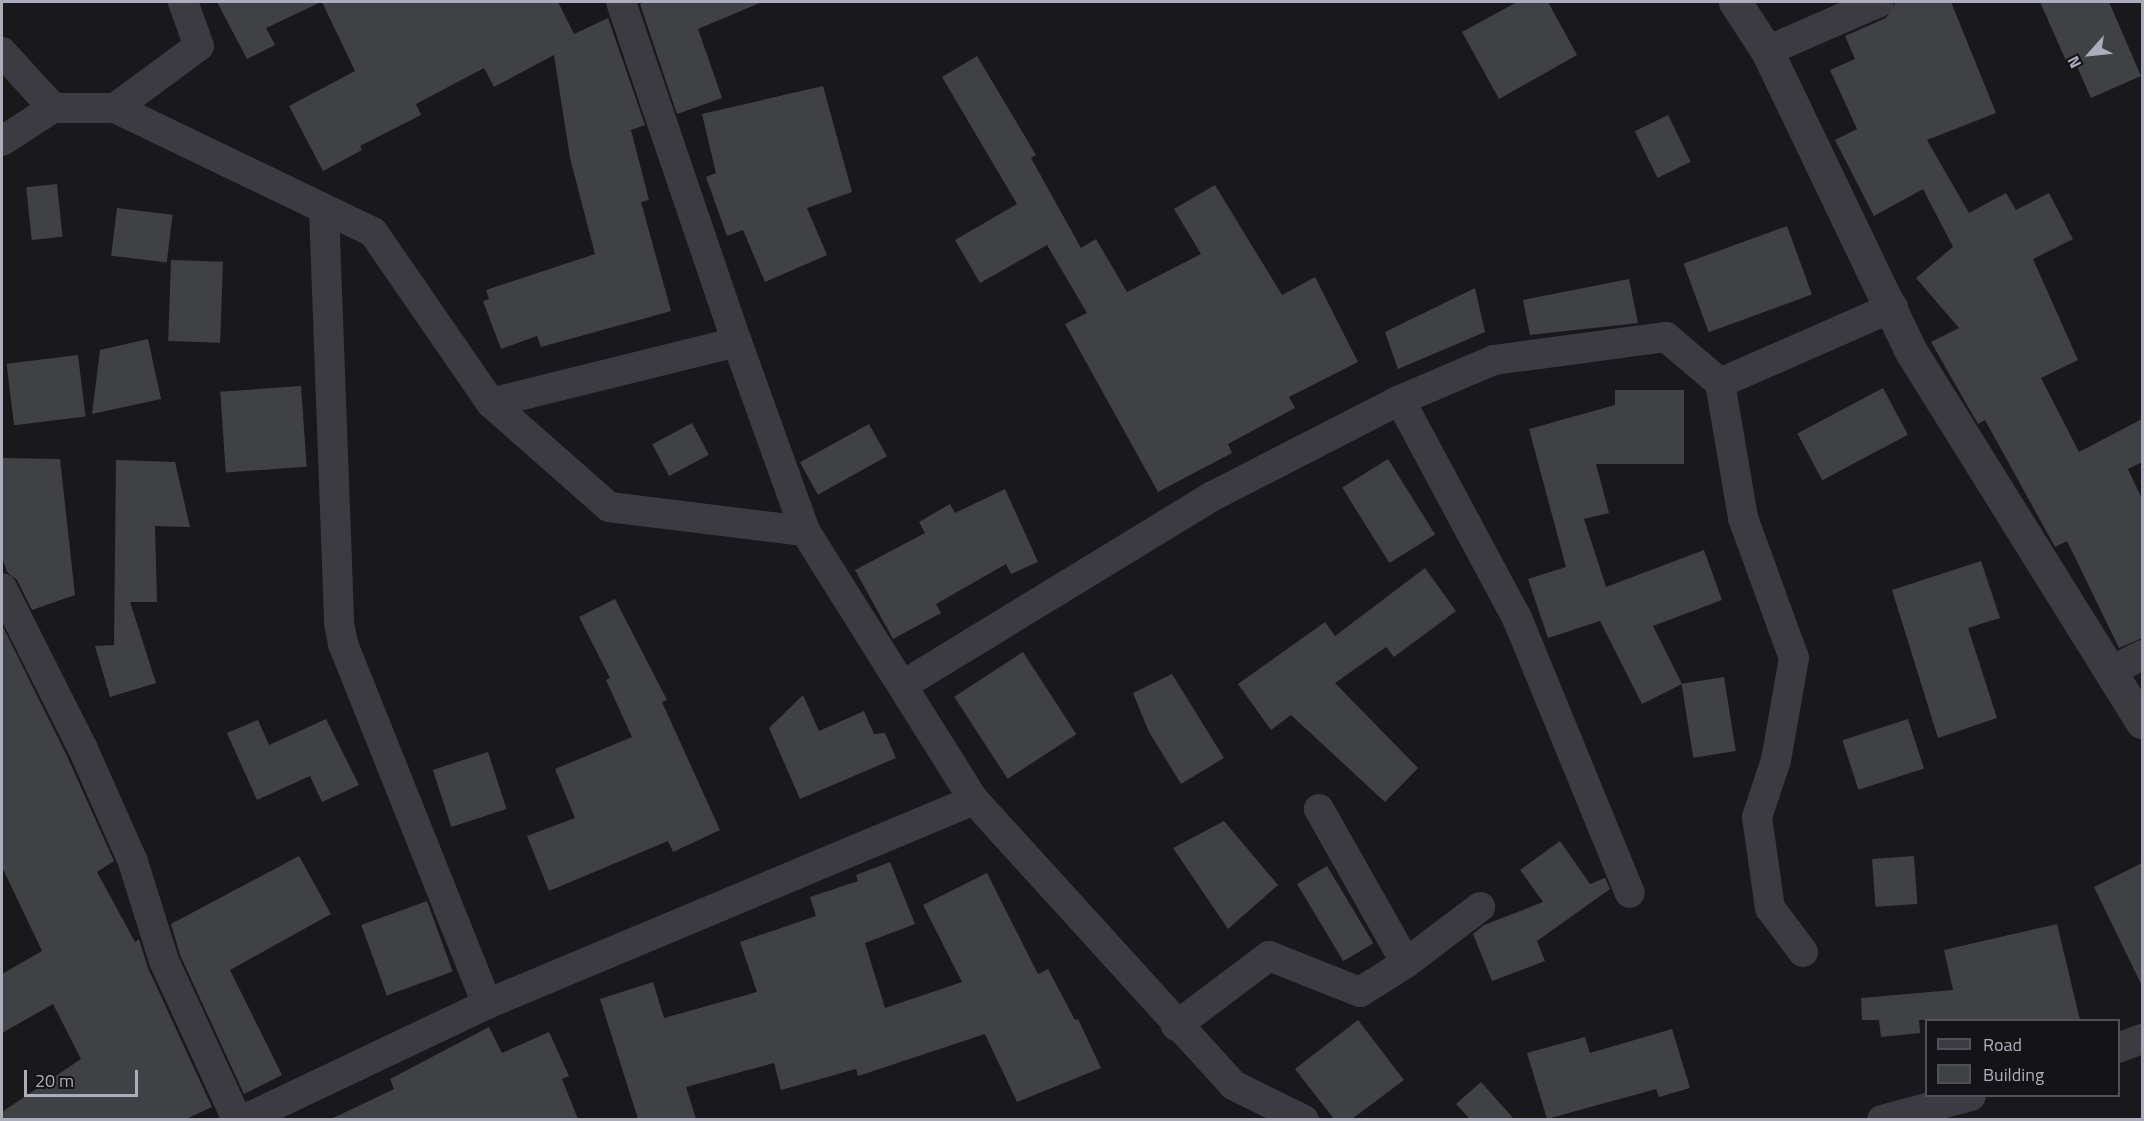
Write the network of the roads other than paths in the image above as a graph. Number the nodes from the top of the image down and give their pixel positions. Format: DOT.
graph roads {
  1 [pos="183,2"];
  2 [pos="621,2"];
  3 [pos="1735,2"];
  4 [pos="1879,2"];
  5 [pos="1767,51"];
  6 [pos="2,52"];
  7 [pos="53,108"];
  8 [pos="115,108"];
  9 [pos="2,141"];
  10 [pos="324,209"];
  11 [pos="1893,307"];
  12 [pos="737,342"];
  13 [pos="1720,383"];
  14 [pos="1400,400"];
  15 [pos="491,403"];
  16 [pos="805,531"];
  17 [pos="2,588"];
  18 [pos="11,626"];
  19 [pos="2142,655"];
  20 [pos="2110,671"];
  21 [pos="903,685"];
  22 [pos="2142,722"];
  23 [pos="974,801"];
  24 [pos="1319,809"];
  25 [pos="1630,893"];
  26 [pos="1480,907"];
  27 [pos="1803,952"];
  28 [pos="1406,963"];
  29 [pos="488,1004"];
  30 [pos="1176,1026"];
  31 [pos="2142,1039"];
  32 [pos="2120,1046"];
  33 [pos="1964,1097"];
  34 [pos="237,1119"];
  35 [pos="243,1119"];
  36 [pos="1304,1119"];
  37 [pos="1881,1119"];
  1 -- 8 [label="street"];
  2 -- 12 [label="street"];
  3 -- 5 [label="street"];
  4 -- 5 [label="street"];
  5 -- 11 [label="street"];
  6 -- 7 [label="street"];
  7 -- 8 [label="street"];
  7 -- 9 [label="street"];
  8 -- 10 [label="street"];
  10 -- 15 [label="street"];
  10 -- 29 [label="street"];
  11 -- 13 [label="street"];
  11 -- 20 [label="street"];
  12 -- 15 [label="street"];
  12 -- 16 [label="street"];
  13 -- 14 [label="street"];
  13 -- 27 [label="street"];
  14 -- 21 [label="street"];
  14 -- 25 [label="street"];
  15 -- 16 [label="street"];
  16 -- 21 [label="street"];
  17 -- 18 [label="street"];
  18 -- 34 [label="street"];
  19 -- 20 [label="street"];
  20 -- 22 [label="street"];
  21 -- 23 [label="street"];
  23 -- 29 [label="street"];
  23 -- 30 [label="street"];
  24 -- 28 [label="street"];
  26 -- 28 [label="street"];
  28 -- 30 [label="street"];
  29 -- 35 [label="street"];
  30 -- 36 [label="street"];
  31 -- 32 [label="street"];
  33 -- 37 [label="street"];
}
